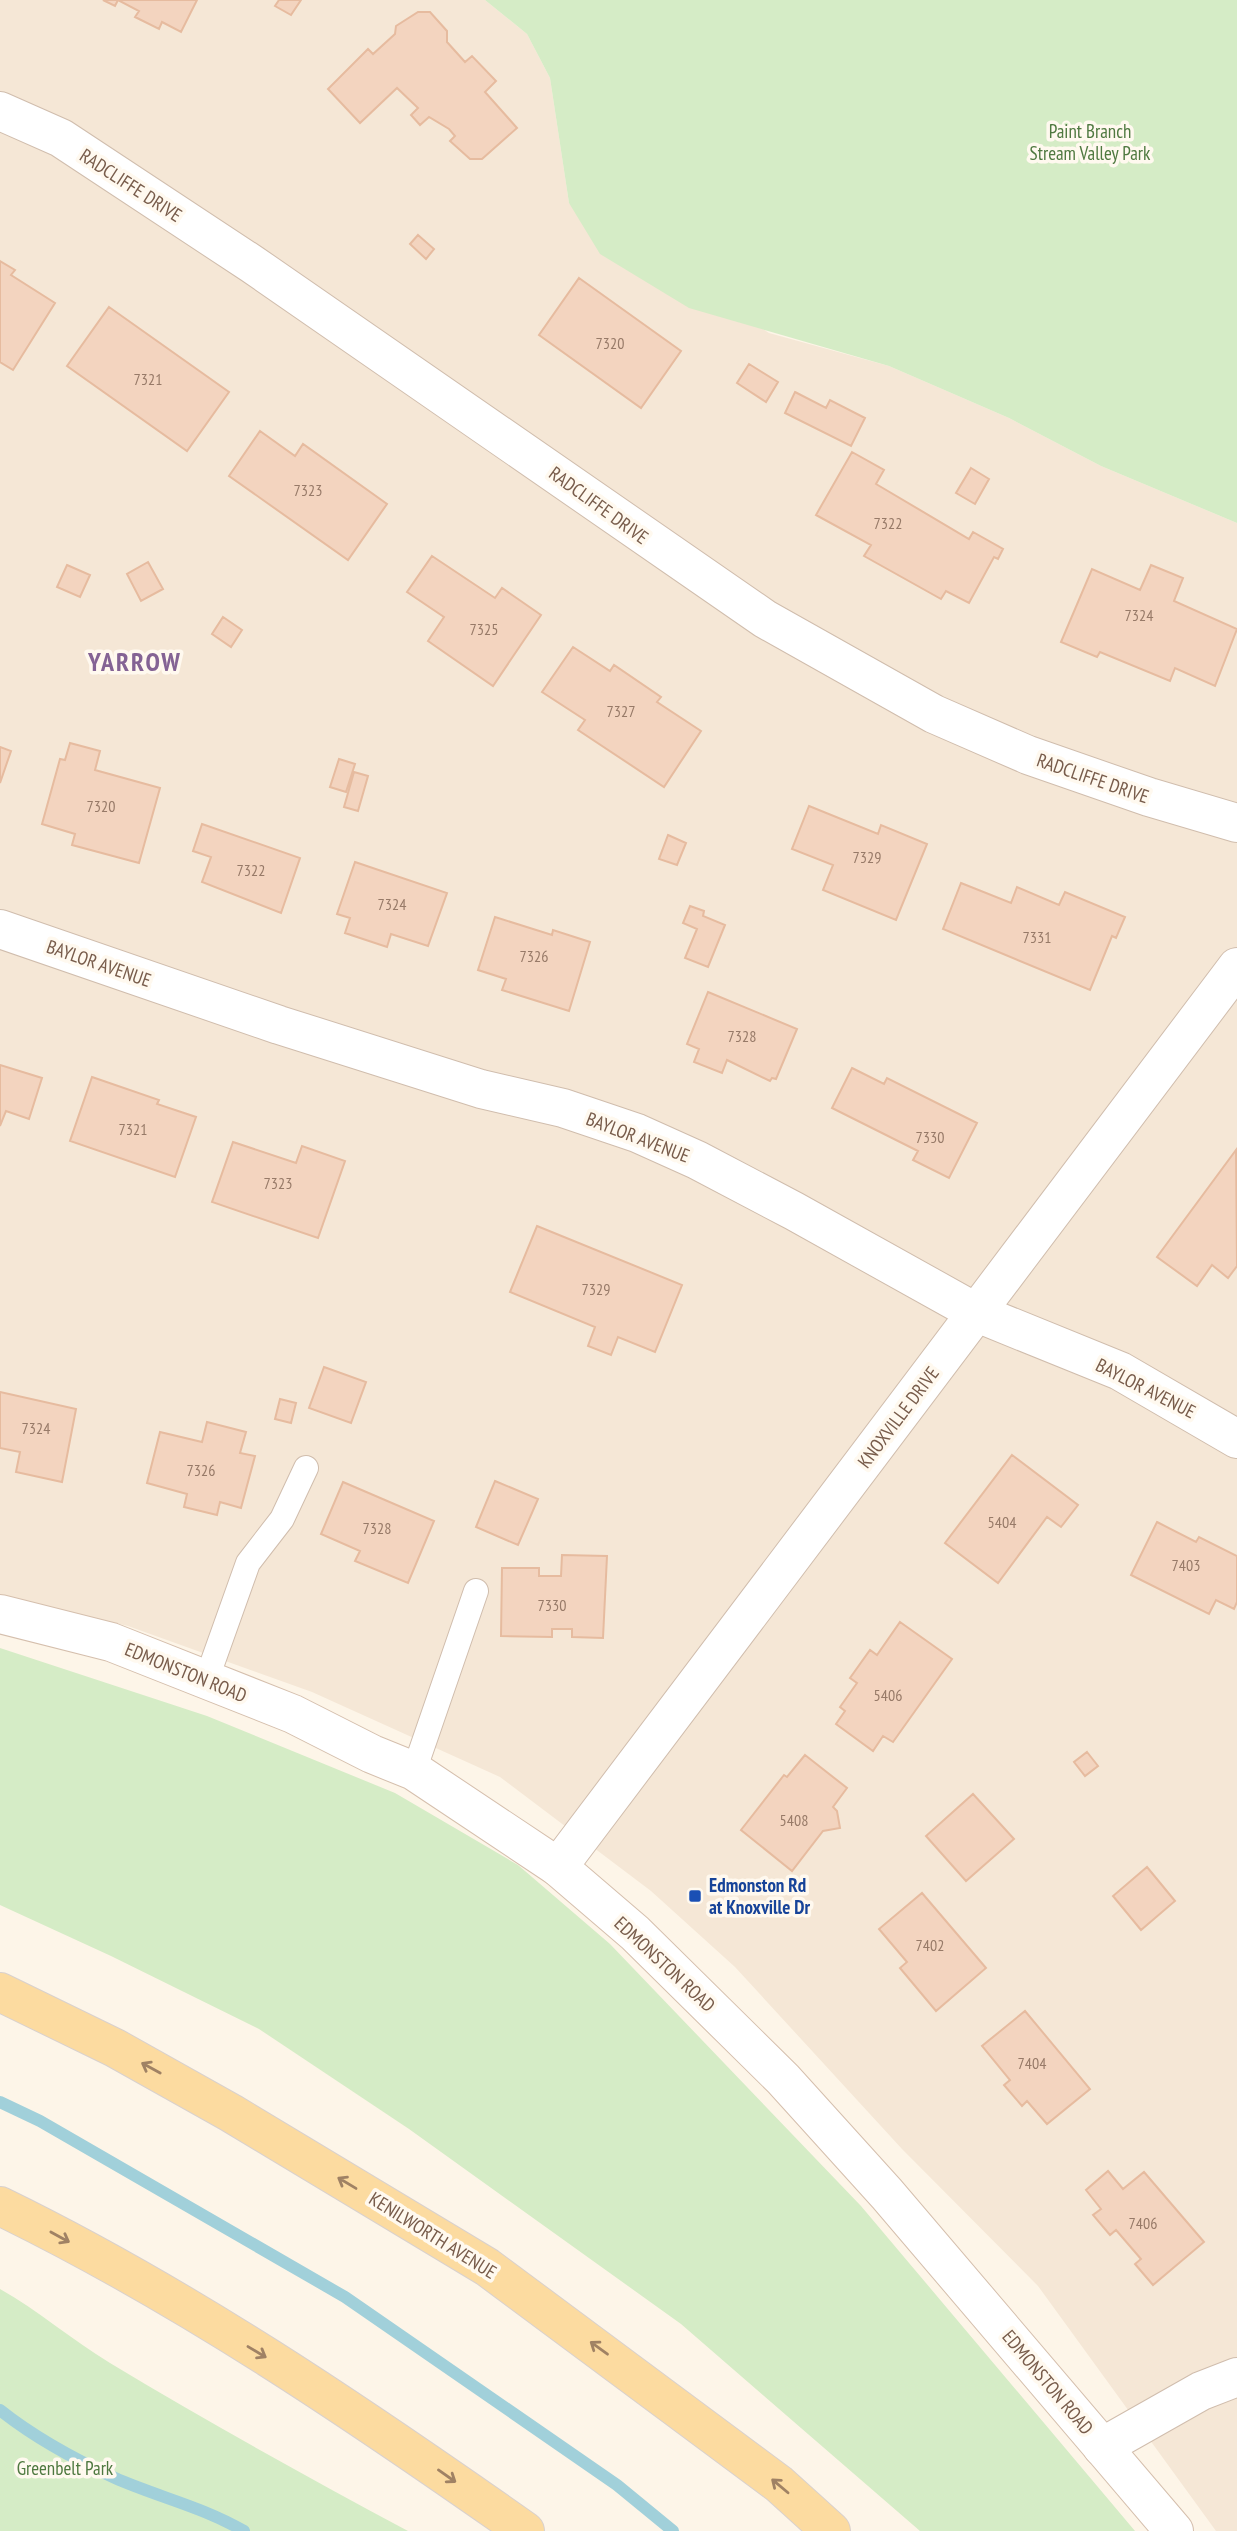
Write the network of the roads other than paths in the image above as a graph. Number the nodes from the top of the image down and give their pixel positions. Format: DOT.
graph roads {
  1 [pos="0,111"];
  2 [pos="1237,823"];
  3 [pos="0,929"];
  4 [pos="1237,967"];
  5 [pos="977,1313"];
  6 [pos="1237,1439"];
  7 [pos="306,1468"];
  8 [pos="476,1591"];
  9 [pos="0,1614"];
  10 [pos="207,1678"];
  11 [pos="414,1771"];
  12 [pos="558,1867"];
  13 [pos="0,1992"];
  14 [pos="0,2206"];
  15 [pos="1237,2377"];
  16 [pos="1102,2447"];
  17 [pos="525,2531"];
  18 [pos="831,2531"];
  19 [pos="1174,2531"];
  1 -- 2 [label="street, RADCLIFFE DRIVE"];
  3 -- 5 [label="street, BAYLOR AVENUE"];
  4 -- 5 [label="street, KNOXVILLE DRIVE"];
  5 -- 6 [label="street, BAYLOR AVENUE"];
  5 -- 12 [label="street, KNOXVILLE DRIVE"];
  7 -- 10 [label="lane"];
  8 -- 11 [label="lane"];
  9 -- 10 [label="street, EDMONSTON ROAD"];
  10 -- 11 [label="street, EDMONSTON ROAD"];
  11 -- 12 [label="street, EDMONSTON ROAD"];
  12 -- 16 [label="street, EDMONSTON ROAD"];
  18 -- 13 [label="main road, KENILWORTH AVENUE, one-way"];
  14 -- 17 [label="main road, one-way"];
  15 -- 16 [label="street"];
  16 -- 19 [label="street, EDMONSTON ROAD"];
}
